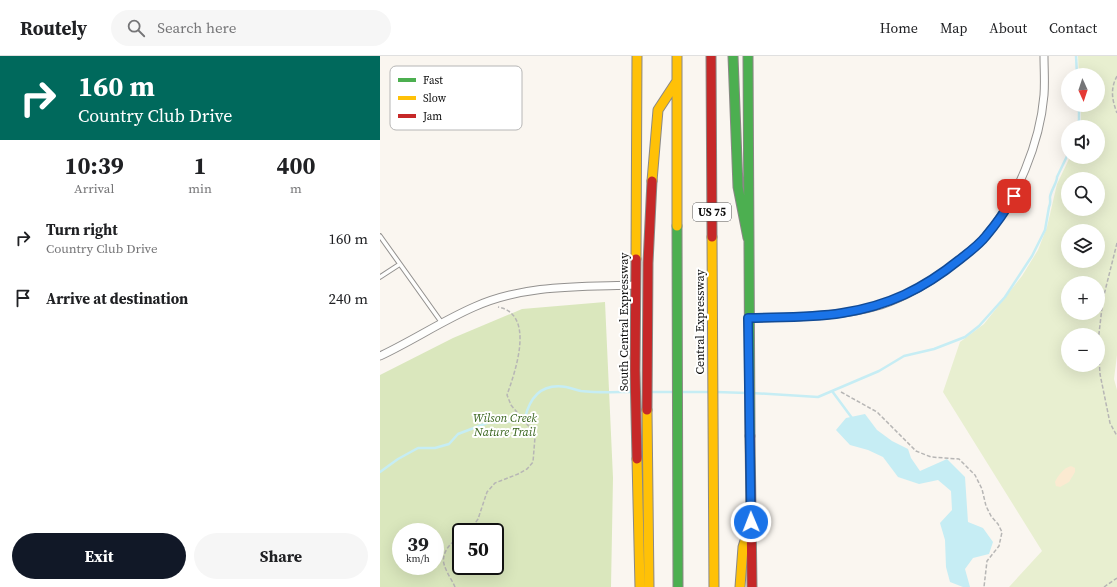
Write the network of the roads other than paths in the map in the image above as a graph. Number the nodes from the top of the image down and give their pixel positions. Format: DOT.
graph roads {
  1 [pos="637,56"];
  2 [pos="677,56"];
  3 [pos="711,56"];
  4 [pos="733,56"];
  5 [pos="748,56"];
  6 [pos="1044,56"];
  7 [pos="677,82"];
  8 [pos="380,236"];
  9 [pos="748,238"];
  10 [pos="400,264"];
  11 [pos="380,277"];
  12 [pos="635,285"];
  13 [pos="748,318"];
  14 [pos="442,323"];
  15 [pos="380,356"];
  16 [pos="751,522"];
  17 [pos="640,587"];
  18 [pos="649,587"];
  19 [pos="678,587"];
  20 [pos="714,587"];
  21 [pos="740,587"];
  22 [pos="752,587"];
  1 -- 12 [label="main road, South Central Expressway"];
  2 -- 7 [label="main road, Central Expressway / US 75"];
  3 -- 20 [label="main road, Central Expressway / US 75"];
  4 -- 9 [label="main road"];
  5 -- 9 [label="main road"];
  6 -- 13 [label="street"];
  7 -- 18 [label="main road"];
  7 -- 19 [label="main road, Central Expressway / US 75"];
  8 -- 10 [label="lane"];
  9 -- 13 [label="main road"];
  10 -- 11 [label="lane"];
  10 -- 14 [label="lane"];
  12 -- 14 [label="street"];
  12 -- 17 [label="main road, South Central Expressway"];
  13 -- 16 [label="main road"];
  14 -- 15 [label="street"];
  16 -- 21 [label="main road"];
  16 -- 22 [label="main road"];
}
